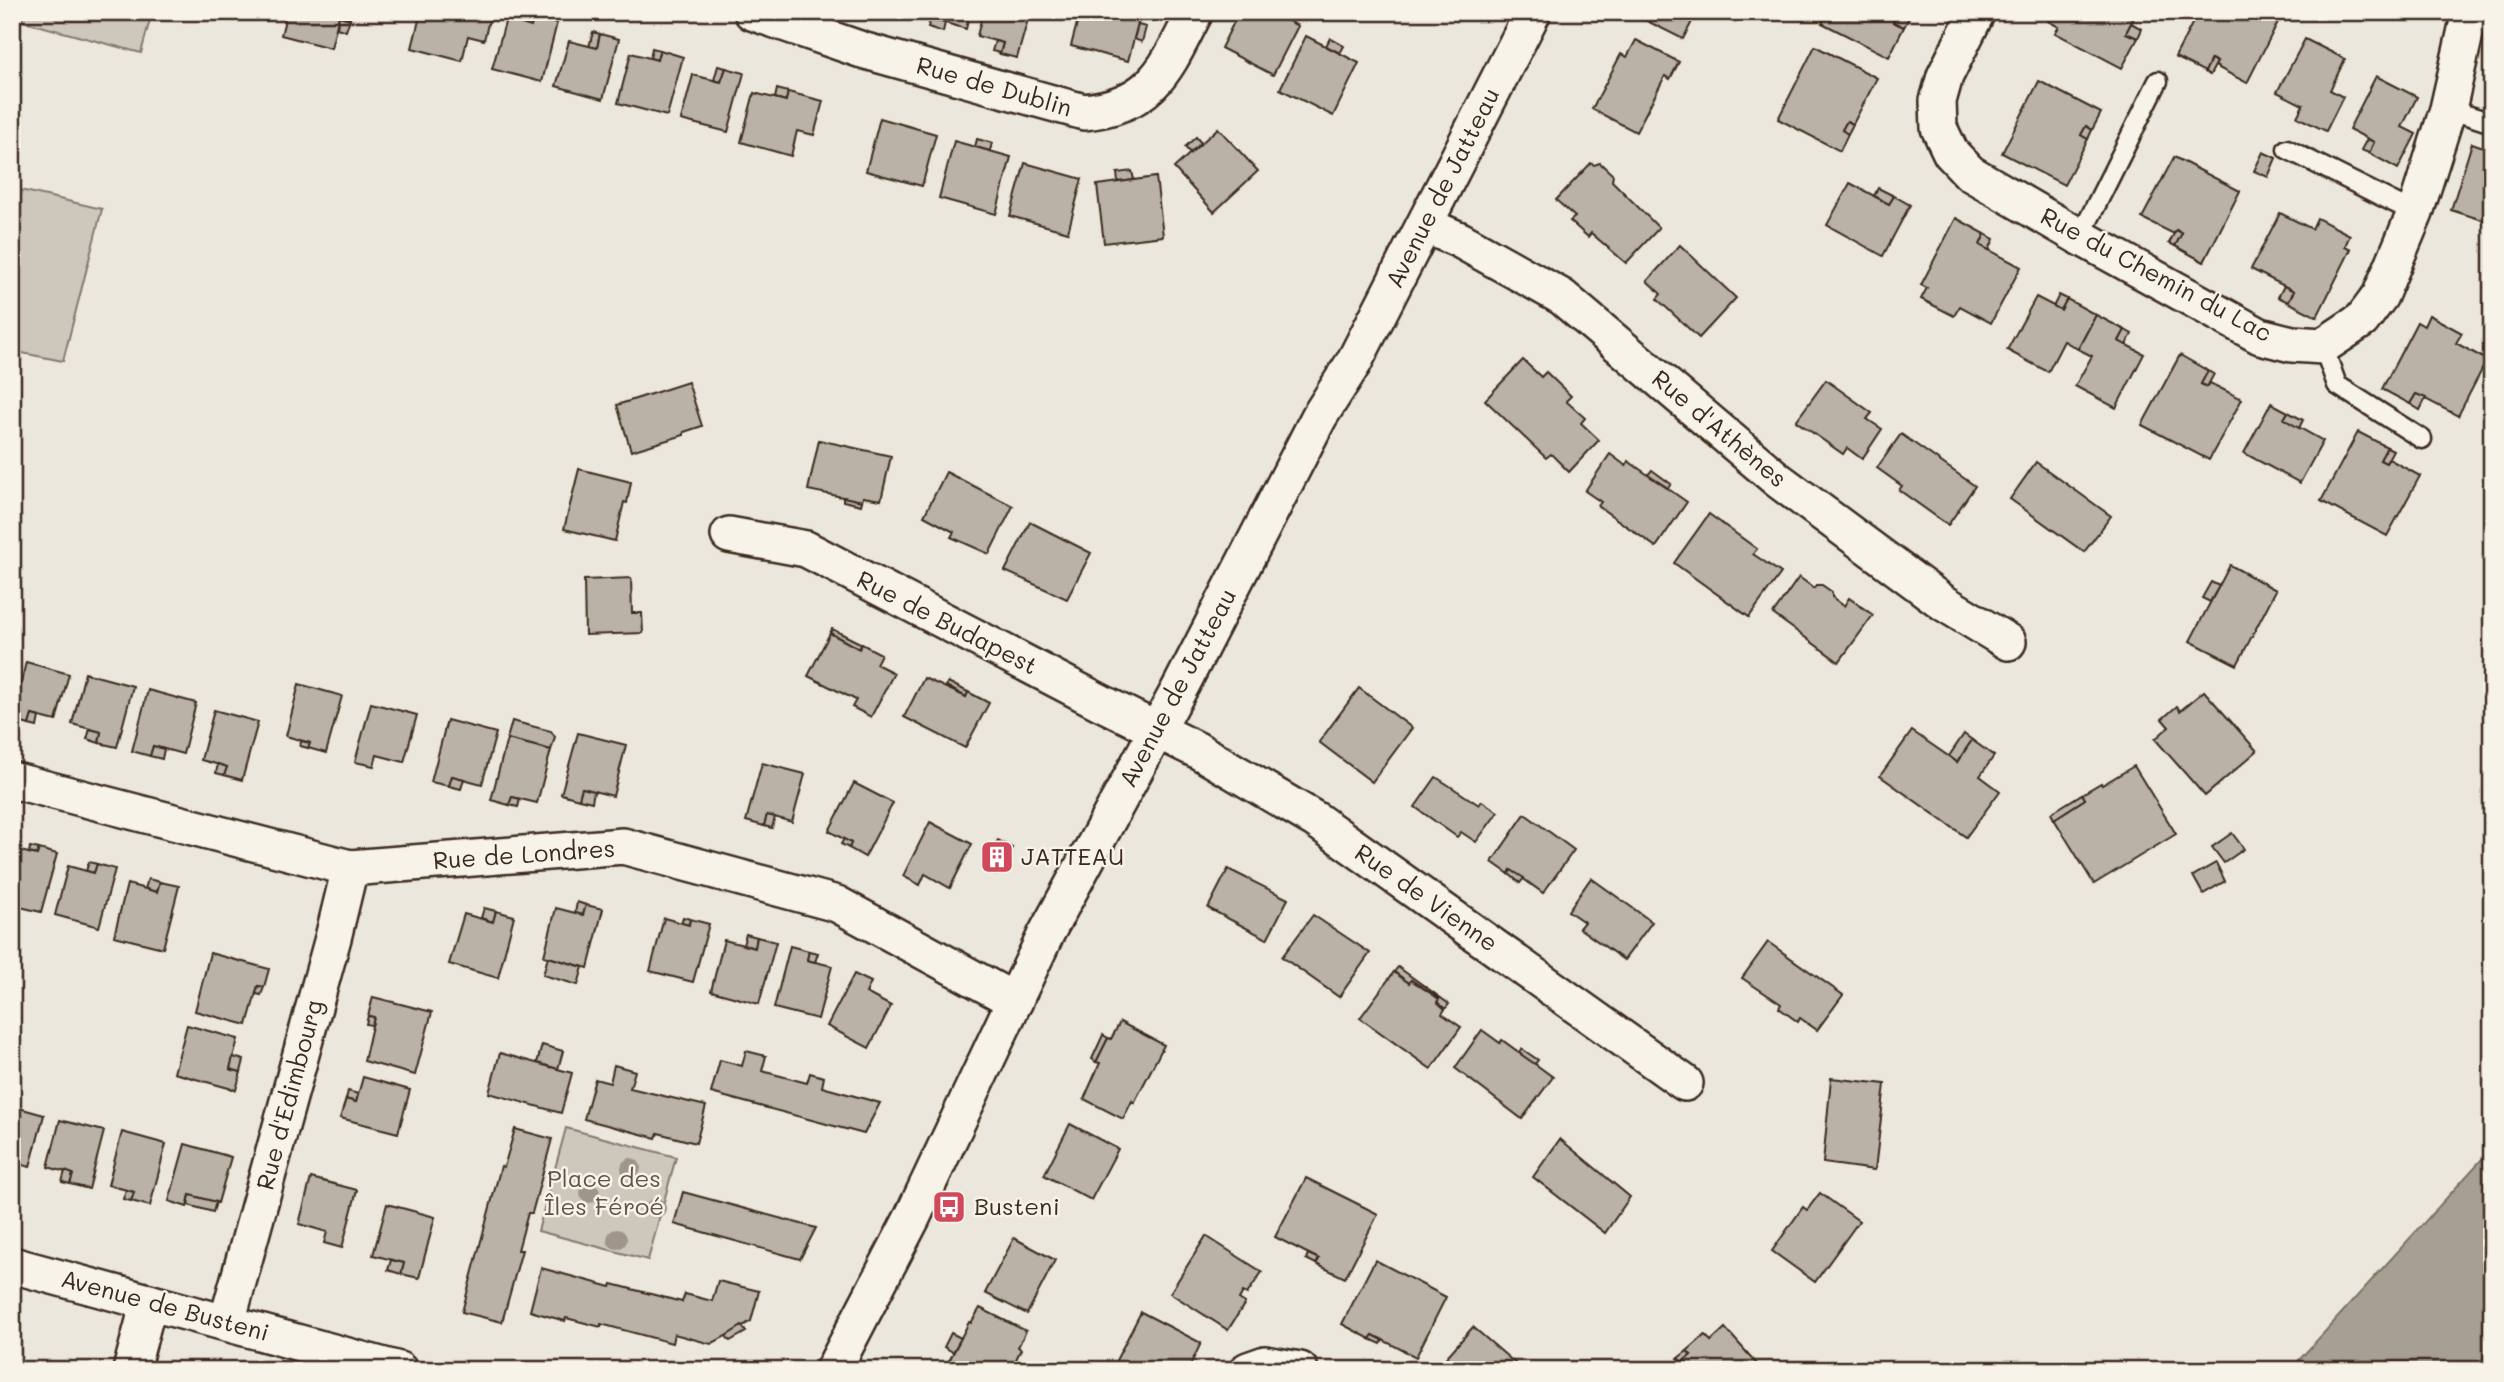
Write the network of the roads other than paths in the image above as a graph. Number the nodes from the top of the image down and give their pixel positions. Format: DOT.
graph roads {
  1 [pos="752,12"];
  2 [pos="1195,12"];
  3 [pos="1533,12"];
  4 [pos="1978,12"];
  5 [pos="2470,12"];
  6 [pos="2158,81"];
  7 [pos="2448,109"];
  8 [pos="2492,123"];
  9 [pos="2287,149"];
  10 [pos="2415,213"];
  11 [pos="1425,225"];
  12 [pos="2080,237"];
  13 [pos="2323,346"];
  14 [pos="2422,439"];
  15 [pos="729,535"];
  16 [pos="2008,642"];
  17 [pos="1158,730"];
  18 [pos="12,780"];
  19 [pos="350,868"];
  20 [pos="1014,1001"];
  21 [pos="1685,1083"];
  22 [pos="12,1265"];
  23 [pos="149,1302"];
  24 [pos="227,1322"];
  25 [pos="307,1357"];
  26 [pos="131,1370"];
  27 [pos="399,1370"];
  28 [pos="833,1370"];
  29 [pos="1248,1370"];
  30 [pos="1300,1370"];
  1 -- 2 [label="street, Rue de Dublin"];
  3 -- 11 [label="street, Avenue de Jatteau"];
  4 -- 12 [label="street, Rue du Chemin du Lac"];
  5 -- 7 [label="street"];
  6 -- 12 [label="lane"];
  7 -- 8 [label="lane"];
  7 -- 10 [label="street"];
  9 -- 10 [label="lane"];
  10 -- 13 [label="street"];
  11 -- 16 [label="street, Rue d'Athènes"];
  11 -- 17 [label="street, Avenue de Jatteau"];
  12 -- 13 [label="street, Rue du Chemin du Lac"];
  13 -- 14 [label="lane"];
  15 -- 17 [label="street, Rue de Budapest"];
  17 -- 20 [label="street, Avenue de Jatteau"];
  17 -- 21 [label="street, Rue de Vienne"];
  18 -- 19 [label="street, Rue de Londres"];
  19 -- 20 [label="street, Rue de Londres"];
  19 -- 24 [label="street, Rue d'Edimbourg"];
  20 -- 28 [label="street, Avenue de Jatteau"];
  22 -- 23 [label="street, Avenue de Busteni"];
  23 -- 24 [label="street, Avenue de Busteni"];
  23 -- 26 [label="street"];
  24 -- 25 [label="street, Avenue de Busteni"];
  25 -- 27 [label="street, Avenue de Busteni"];
  29 -- 30 [label="street"];
}
